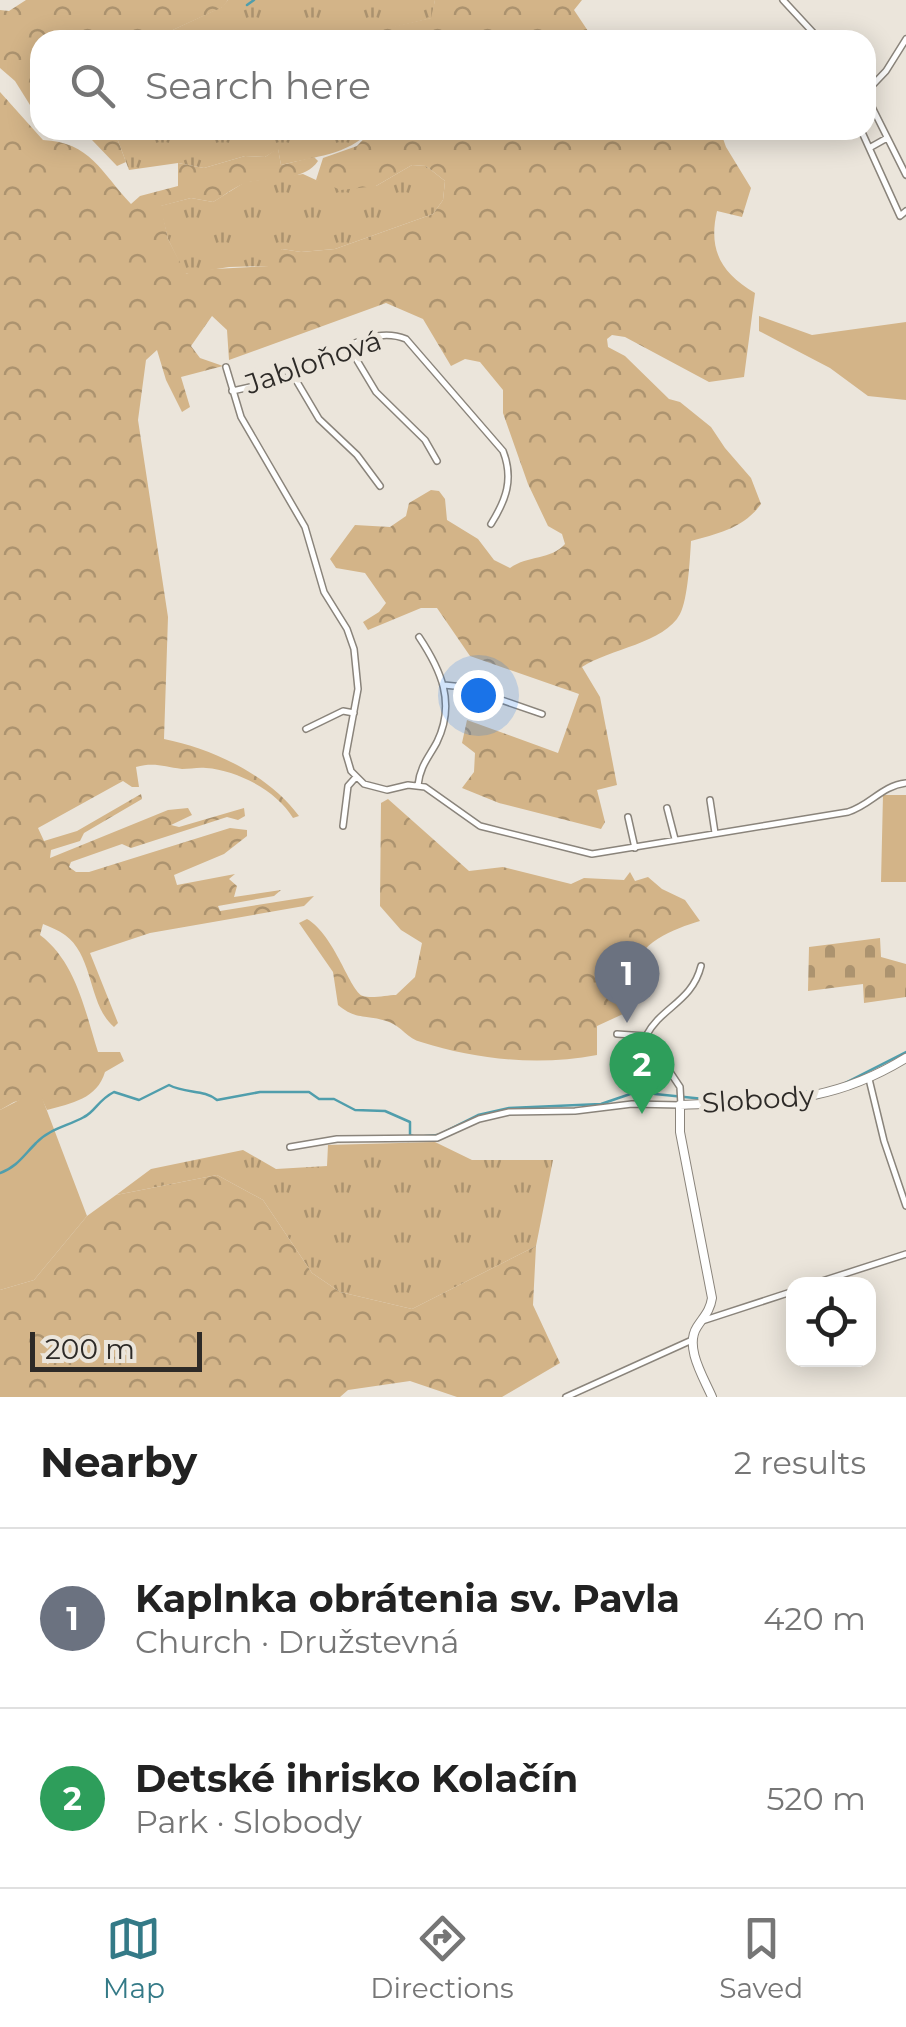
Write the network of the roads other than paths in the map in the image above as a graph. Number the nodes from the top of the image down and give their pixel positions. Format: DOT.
graph roads {
  1 [pos="796,0"];
  2 [pos="784,2"];
  3 [pos="811,30"];
  4 [pos="906,39"];
  5 [pos="876,83"];
  6 [pos="876,115"];
  7 [pos="887,138"];
  8 [pos="867,140"];
  9 [pos="871,147"];
  10 [pos="906,175"];
  11 [pos="906,211"];
  12 [pos="349,347"];
  13 [pos="226,366"];
  14 [pos="293,375"];
  15 [pos="232,390"];
  16 [pos="437,461"];
  17 [pos="380,486"];
  18 [pos="491,524"];
  19 [pos="420,638"];
  20 [pos="444,684"];
  21 [pos="354,712"];
  22 [pos="542,714"];
  23 [pos="306,729"];
  24 [pos="356,778"];
  25 [pos="906,783"];
  26 [pos="418,785"];
  27 [pos="710,800"];
  28 [pos="668,808"];
  29 [pos="628,817"];
  30 [pos="342,826"];
  31 [pos="715,833"];
  32 [pos="676,840"];
  33 [pos="635,848"];
  34 [pos="701,966"];
  35 [pos="617,1034"];
  36 [pos="646,1036"];
  37 [pos="906,1058"];
  38 [pos="869,1079"];
  39 [pos="681,1101"];
  40 [pos="290,1147"];
  41 [pos="906,1206"];
  42 [pos="906,1254"];
  43 [pos="835,1277"];
  44 [pos="786,1294"];
  45 [pos="712,1305"];
  46 [pos="722,1314"];
  47 [pos="702,1320"];
  48 [pos="692,1340"];
  49 [pos="566,1397"];
  50 [pos="712,1397"];
  1 -- 2 [label="street"];
  2 -- 3 [label="street"];
  4 -- 5 [label="street"];
  6 -- 7 [label="street"];
  7 -- 9 [label="street"];
  7 -- 10 [label="street"];
  8 -- 9 [label="street"];
  9 -- 11 [label="street"];
  12 -- 14 [label="street, Jabloňová"];
  12 -- 16 [label="street"];
  12 -- 18 [label="street, Jabloňová"];
  13 -- 15 [label="street"];
  14 -- 15 [label="street, Jabloňová"];
  14 -- 17 [label="street"];
  15 -- 21 [label="street"];
  19 -- 20 [label="street"];
  20 -- 22 [label="street"];
  20 -- 26 [label="street"];
  21 -- 23 [label="street"];
  21 -- 24 [label="street"];
  24 -- 26 [label="street"];
  24 -- 30 [label="street"];
  25 -- 31 [label="street"];
  26 -- 33 [label="street"];
  27 -- 31 [label="street"];
  28 -- 32 [label="street"];
  29 -- 33 [label="street"];
  31 -- 32 [label="street"];
  32 -- 33 [label="street"];
  34 -- 36 [label="street"];
  35 -- 36 [label="street"];
  36 -- 39 [label="street"];
  37 -- 38 [label="street, Slobody"];
  38 -- 39 [label="street, Slobody"];
  38 -- 41 [label="street"];
  39 -- 40 [label="street, Slobody"];
  39 -- 45 [label="street"];
  42 -- 43 [label="street"];
  44 -- 46 [label="street"];
  45 -- 46 [label="street"];
  45 -- 47 [label="street"];
  46 -- 47 [label="street"];
  47 -- 48 [label="street"];
  48 -- 49 [label="street"];
  48 -- 50 [label="street"];
}
